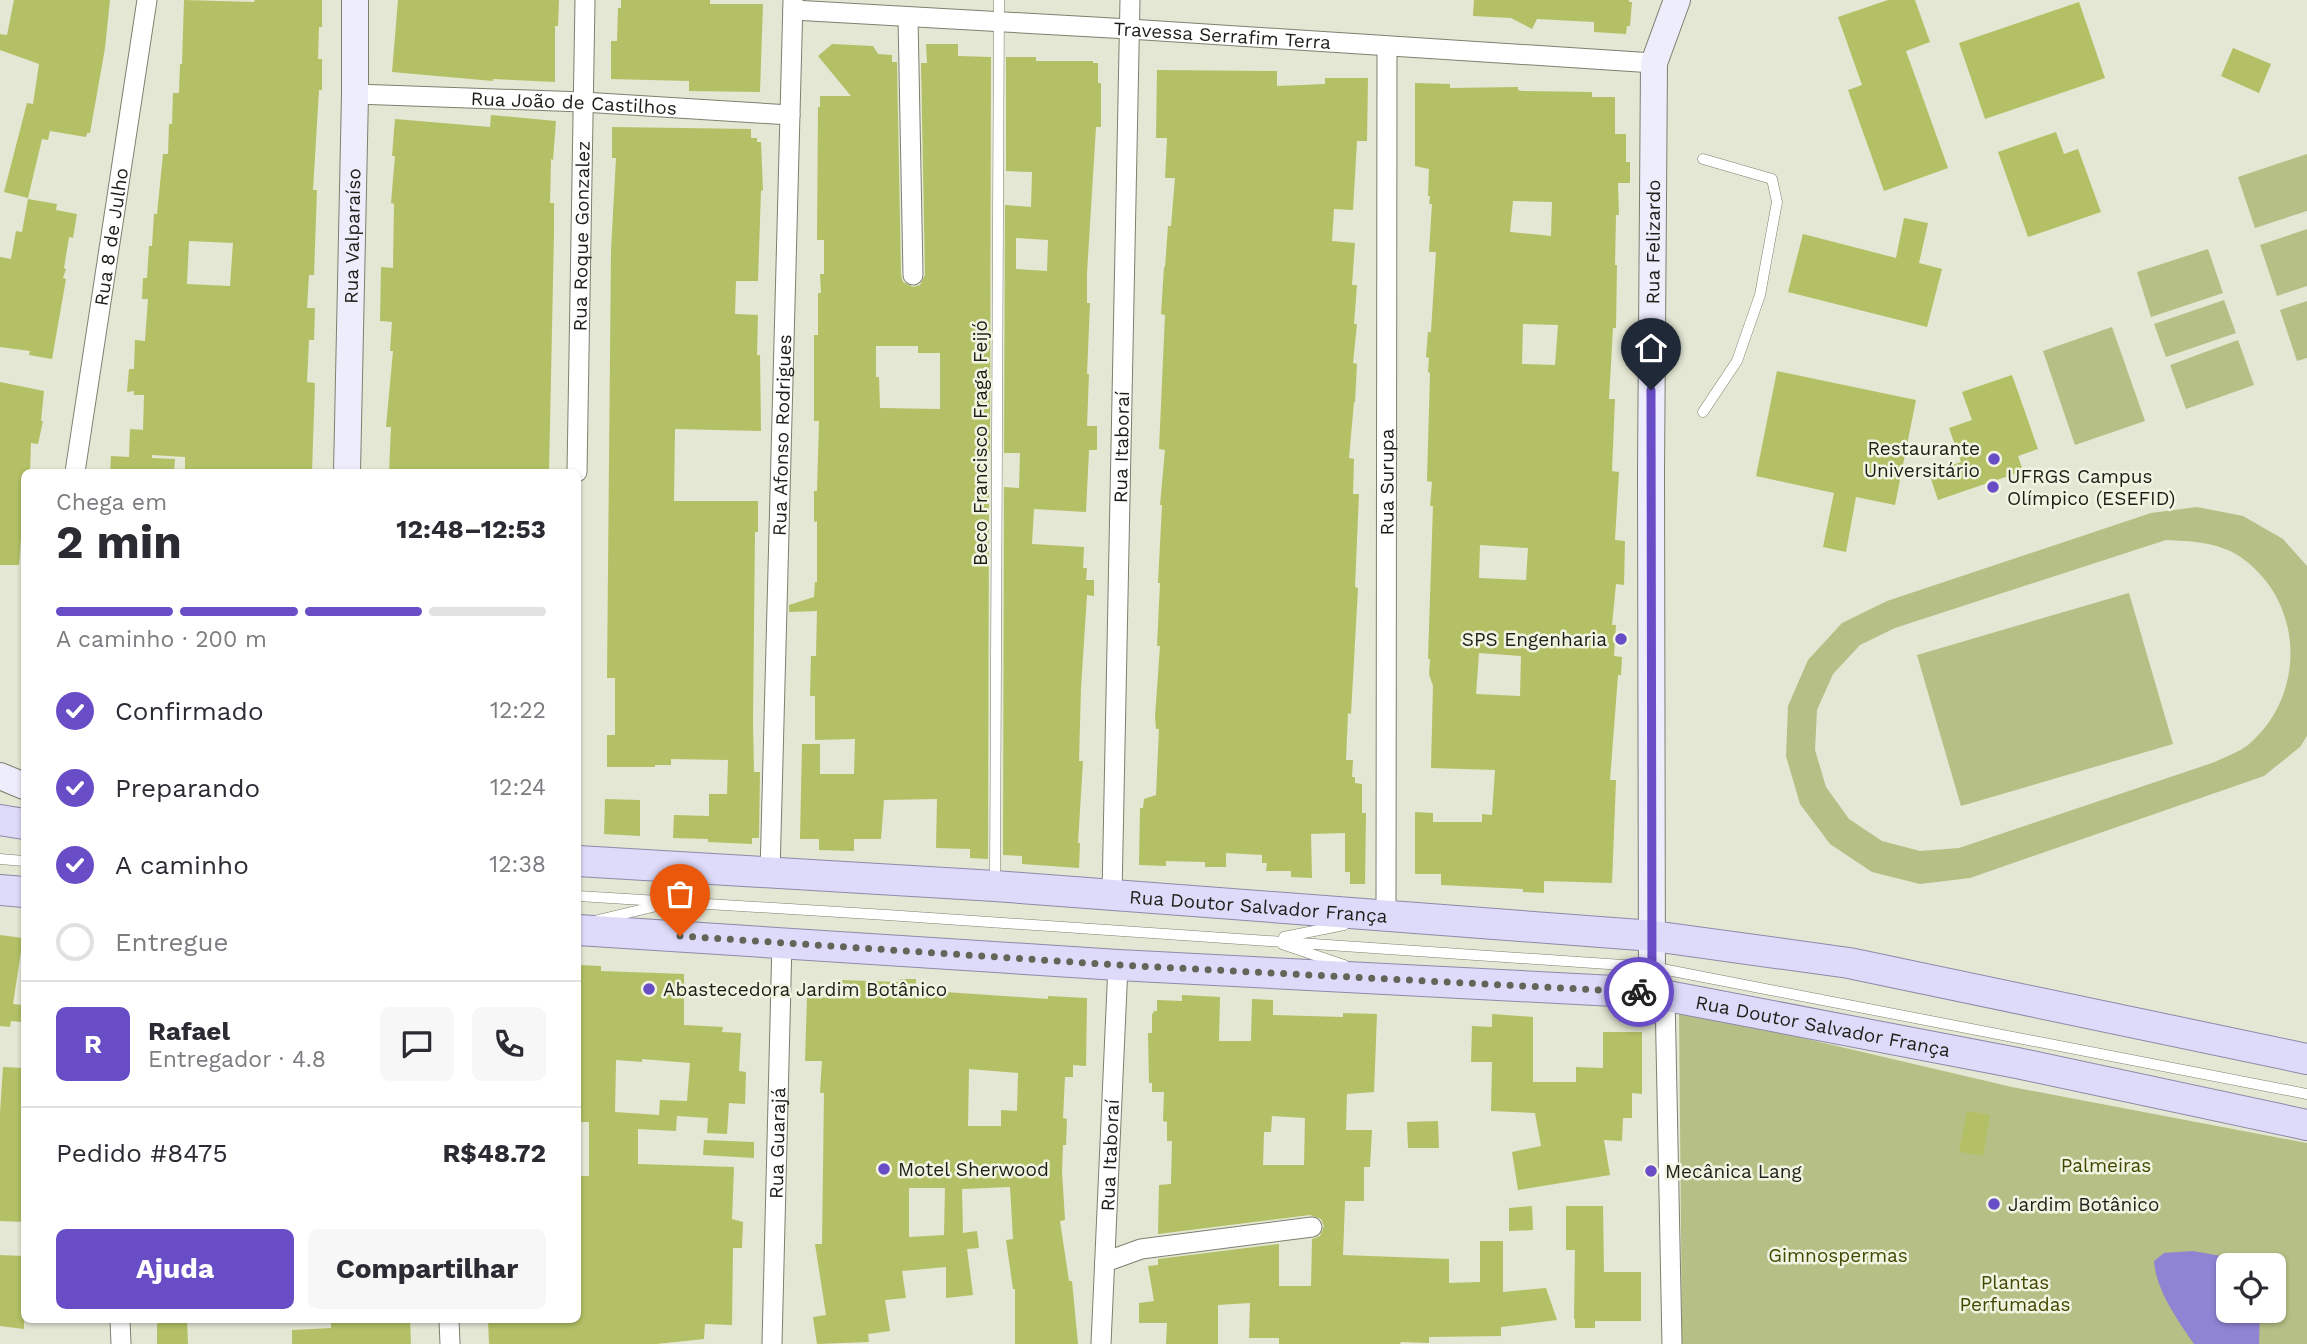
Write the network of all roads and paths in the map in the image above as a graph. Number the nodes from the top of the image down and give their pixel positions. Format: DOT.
graph roads {
  1 [pos="147,0"];
  2 [pos="355,0"];
  3 [pos="585,0"];
  4 [pos="999,0"];
  5 [pos="1130,0"];
  6 [pos="1677,0"];
  7 [pos="793,5"];
  8 [pos="908,17"];
  9 [pos="1000,22"];
  10 [pos="1129,29"];
  11 [pos="1387,47"];
  12 [pos="1654,64"];
  13 [pos="355,94"];
  14 [pos="583,103"];
  15 [pos="790,116"];
  16 [pos="1703,159"];
  17 [pos="913,275"];
  18 [pos="1703,412"];
  19 [pos="75,469"];
  20 [pos="348,469"];
  21 [pos="577,469"];
  22 [pos="0,776"];
  23 [pos="21,785"];
  24 [pos="0,820"];
  25 [pos="21,824"];
  26 [pos="0,859"];
  27 [pos="21,860"];
  28 [pos="581,861"];
  29 [pos="770,873"];
  30 [pos="995,886"];
  31 [pos="0,890"];
  32 [pos="21,892"];
  33 [pos="1112,895"];
  34 [pos="581,896"];
  35 [pos="676,901"];
  36 [pos="1386,916"];
  37 [pos="581,927"];
  38 [pos="581,928"];
  39 [pos="1653,936"];
  40 [pos="1268,940"];
  41 [pos="782,942"];
  42 [pos="1118,965"];
  43 [pos="1382,978"];
  44 [pos="1656,985"];
  45 [pos="2307,1059"];
  46 [pos="2307,1094"];
  47 [pos="2307,1125"];
  48 [pos="1312,1227"];
  49 [pos="1105,1262"];
  50 [pos="120,1323"];
  51 [pos="449,1323"];
  52 [pos="121,1344"];
  53 [pos="450,1344"];
  54 [pos="772,1344"];
  55 [pos="1101,1344"];
  56 [pos="1672,1344"];
  1 -- 19 [label="street, Rua 8 de Julho"];
  2 -- 13 [label="main road, Rua Valparaíso"];
  3 -- 14 [label="street, Rua Roque Gonzalez"];
  4 -- 9 [label="lane, Beco Francisco Fraga Feijó"];
  5 -- 10 [label="street, Rua Itaboraí"];
  6 -- 12 [label="main road, Rua Felizardo"];
  7 -- 8 [label="street, Travessa Serrafim Terra"];
  7 -- 15 [label="street, Rua Afonso Rodrigues"];
  8 -- 9 [label="street, Travessa Serrafim Terra"];
  8 -- 17 [label="street"];
  9 -- 10 [label="street, Travessa Serrafim Terra"];
  9 -- 30 [label="lane, Beco Francisco Fraga Feijó"];
  10 -- 11 [label="street, Travessa Serrafim Terra"];
  10 -- 33 [label="street, Rua Itaboraí"];
  11 -- 12 [label="street, Travessa Serrafim Terra"];
  11 -- 36 [label="street, Rua Surupa"];
  12 -- 39 [label="main road, Rua Felizardo"];
  13 -- 14 [label="street, Rua João de Castilhos"];
  13 -- 20 [label="main road, Rua Valparaíso"];
  14 -- 15 [label="street, Rua João de Castilhos"];
  14 -- 21 [label="street, Rua Roque Gonzalez"];
  15 -- 29 [label="street, Rua Afonso Rodrigues"];
  16 -- 18 [label="lane"];
  22 -- 23 [label="main road"];
  24 -- 25 [label="main road"];
  26 -- 27 [label="lane"];
  28 -- 29 [label="main road, Rua Doutor Salvador França"];
  29 -- 30 [label="main road, Rua Doutor Salvador França"];
  30 -- 33 [label="main road, Rua Doutor Salvador França"];
  31 -- 32 [label="main road"];
  33 -- 36 [label="main road, Rua Doutor Salvador França"];
  34 -- 35 [label="lane"];
  35 -- 37 [label="lane"];
  35 -- 40 [label="lane"];
  36 -- 39 [label="main road, Rua Doutor Salvador França"];
  36 -- 40 [label="lane"];
  38 -- 41 [label="main road, Rua Doutor Salvador França"];
  39 -- 44 [label="main road, Rua Felizardo"];
  39 -- 45 [label="main road, Rua Doutor Salvador França"];
  40 -- 43 [label="lane"];
  40 -- 44 [label="lane"];
  41 -- 42 [label="main road, Rua Doutor Salvador França"];
  41 -- 54 [label="street, Rua Guarajá"];
  42 -- 43 [label="main road, Rua Doutor Salvador França"];
  42 -- 49 [label="street, Rua Itaboraí"];
  43 -- 44 [label="main road, Rua Doutor Salvador França"];
  44 -- 46 [label="lane"];
  44 -- 47 [label="main road, Rua Doutor Salvador França"];
  44 -- 56 [label="street, Rua Felizardo"];
  48 -- 49 [label="street"];
  49 -- 55 [label="street, Rua Itaboraí"];
  50 -- 52 [label="street"];
  51 -- 53 [label="street"];
}
